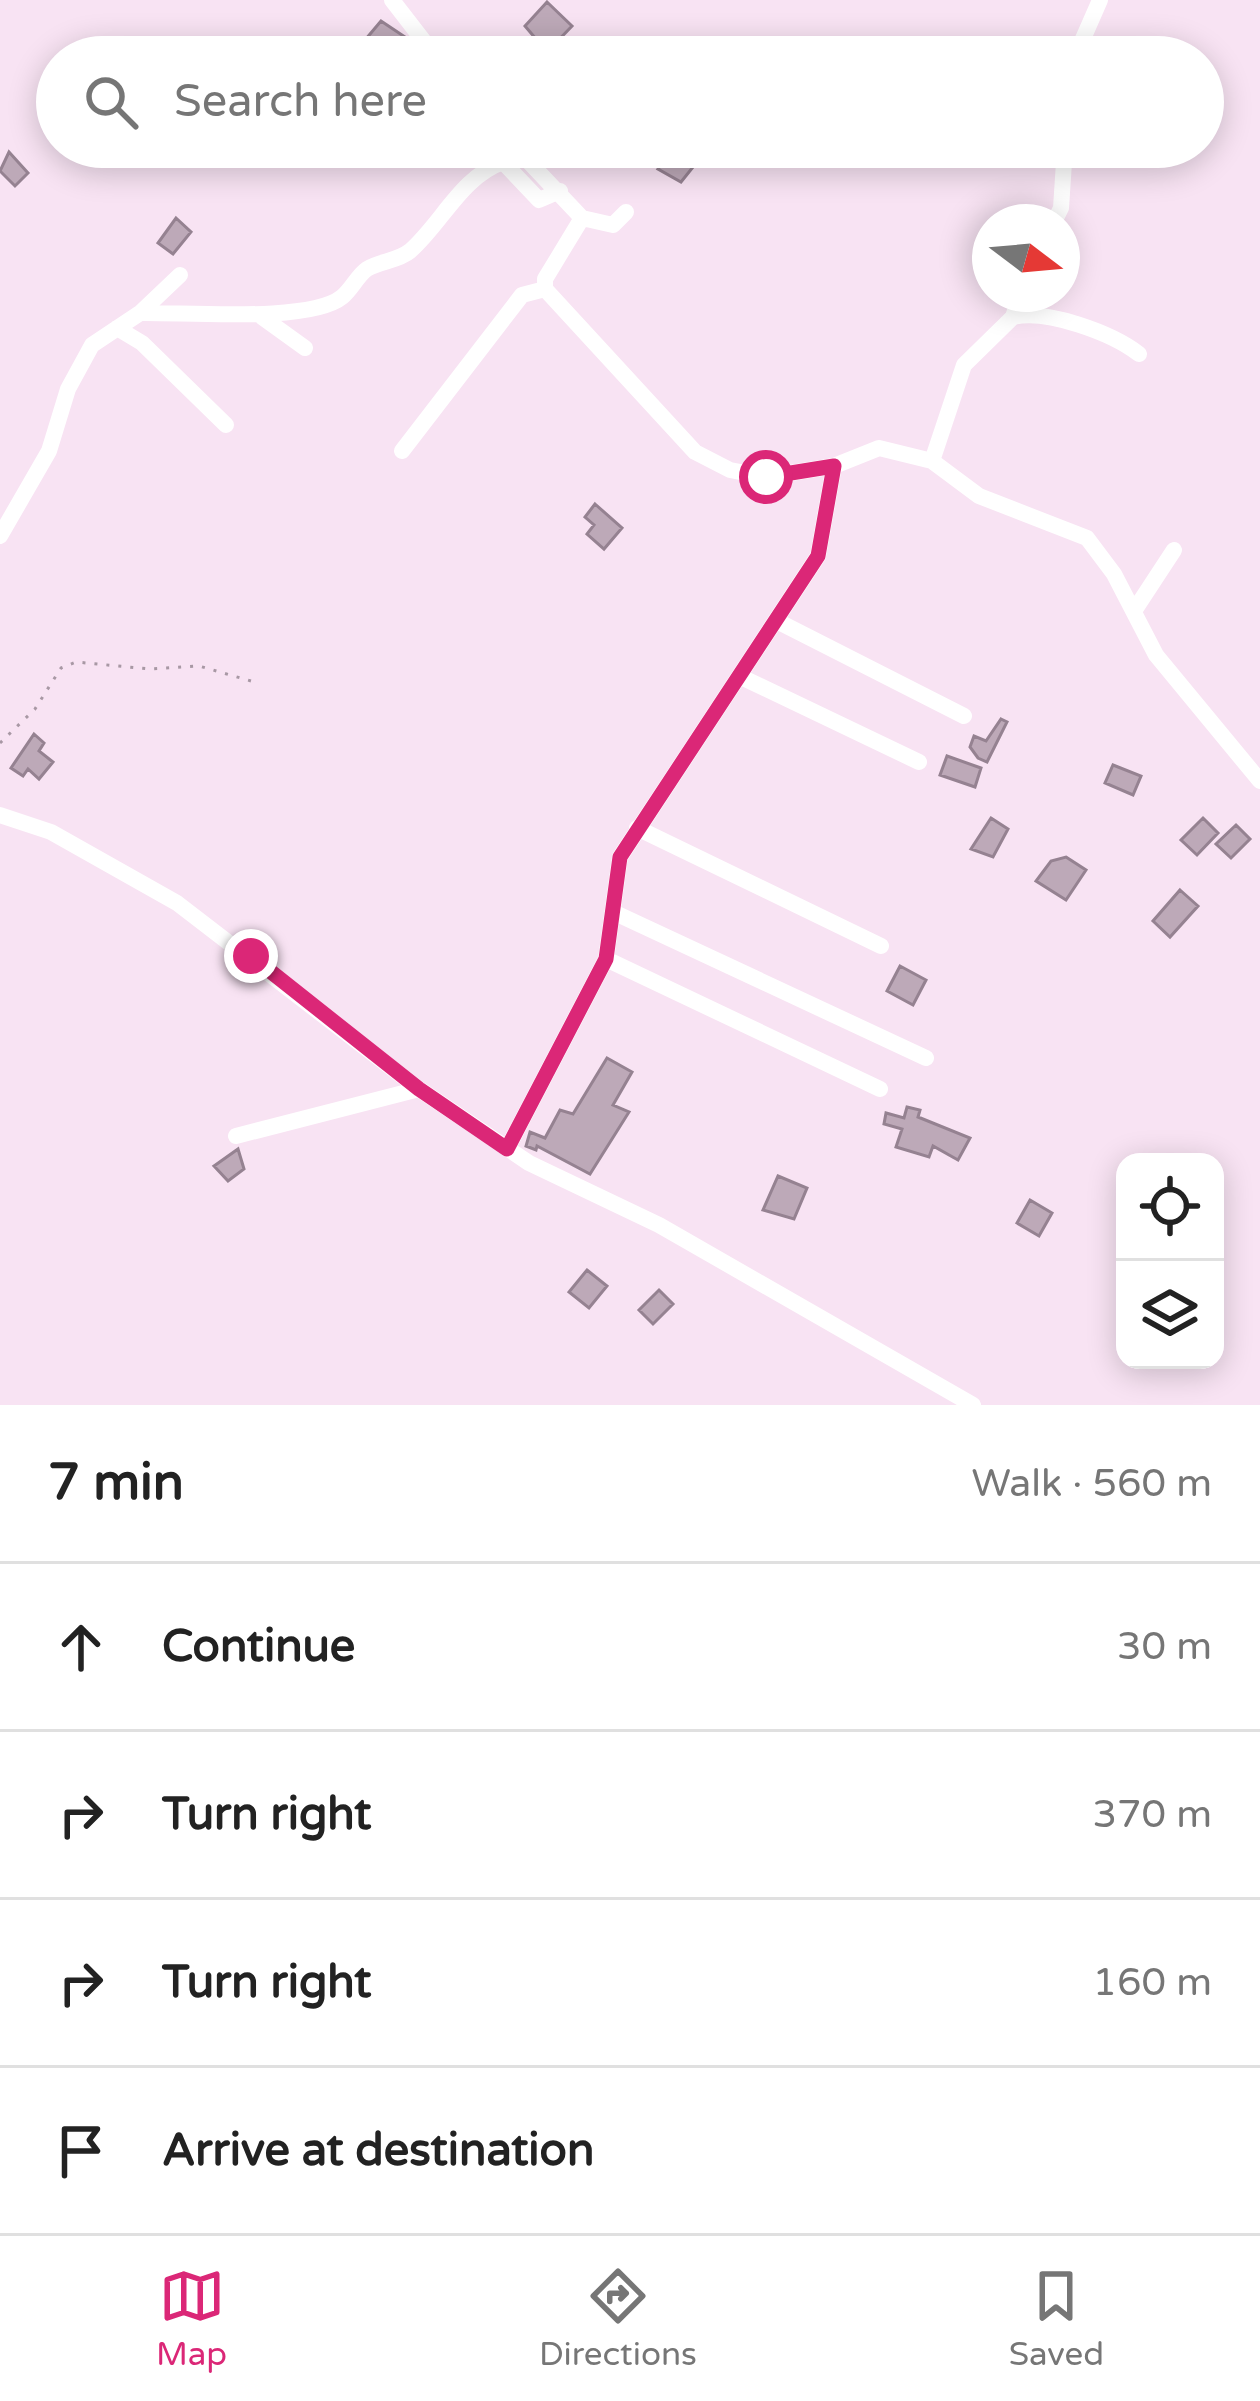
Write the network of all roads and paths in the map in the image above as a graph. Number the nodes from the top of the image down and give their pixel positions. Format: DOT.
graph roads {
  1 [pos="392,0"];
  2 [pos="1100,0"];
  3 [pos="420,36"];
  4 [pos="1084,36"];
  5 [pos="487,168"];
  6 [pos="509,168"];
  7 [pos="536,168"];
  8 [pos="1064,168"];
  9 [pos="560,191"];
  10 [pos="1061,204"];
  11 [pos="626,212"];
  12 [pos="582,218"];
  13 [pos="180,275"];
  14 [pos="545,289"];
  15 [pos="1015,312"];
  16 [pos="140,313"];
  17 [pos="262,317"];
  18 [pos="1013,317"];
  19 [pos="117,328"];
  20 [pos="305,348"];
  21 [pos="1139,354"];
  22 [pos="226,424"];
  23 [pos="402,451"];
  24 [pos="932,460"];
  25 [pos="834,466"];
  26 [pos="0,536"];
  27 [pos="1174,550"];
  28 [pos="1134,611"];
  29 [pos="778,622"];
  30 [pos="739,676"];
  31 [pos="258,683"];
  32 [pos="964,716"];
  33 [pos="0,743"];
  34 [pos="919,762"];
  35 [pos="1260,781"];
  36 [pos="0,815"];
  37 [pos="637,828"];
  38 [pos="613,912"];
  39 [pos="881,946"];
  40 [pos="606,959"];
  41 [pos="926,1058"];
  42 [pos="419,1089"];
  43 [pos="880,1089"];
  44 [pos="236,1136"];
  45 [pos="507,1149"];
  46 [pos="973,1405"];
  1 -- 3 [label="street"];
  2 -- 4 [label="street"];
  5 -- 17 [label="street"];
  6 -- 9 [label="street"];
  7 -- 9 [label="street"];
  8 -- 10 [label="street"];
  9 -- 12 [label="street"];
  11 -- 12 [label="street"];
  12 -- 14 [label="street"];
  13 -- 16 [label="street"];
  14 -- 23 [label="street"];
  14 -- 25 [label="street"];
  15 -- 18 [label="street"];
  16 -- 17 [label="street"];
  16 -- 19 [label="street"];
  17 -- 20 [label="street"];
  18 -- 21 [label="street"];
  18 -- 24 [label="street"];
  19 -- 22 [label="street"];
  19 -- 26 [label="street"];
  24 -- 25 [label="street"];
  24 -- 28 [label="street"];
  25 -- 29 [label="street"];
  27 -- 28 [label="street"];
  28 -- 35 [label="street"];
  29 -- 30 [label="street"];
  29 -- 32 [label="street"];
  30 -- 34 [label="street"];
  30 -- 37 [label="street"];
  31 -- 33 [label="path"];
  36 -- 42 [label="street"];
  37 -- 38 [label="street"];
  37 -- 39 [label="street"];
  38 -- 40 [label="street"];
  38 -- 41 [label="street"];
  40 -- 43 [label="street"];
  40 -- 45 [label="street"];
  42 -- 44 [label="street"];
  42 -- 45 [label="street"];
  45 -- 46 [label="street"];
}
